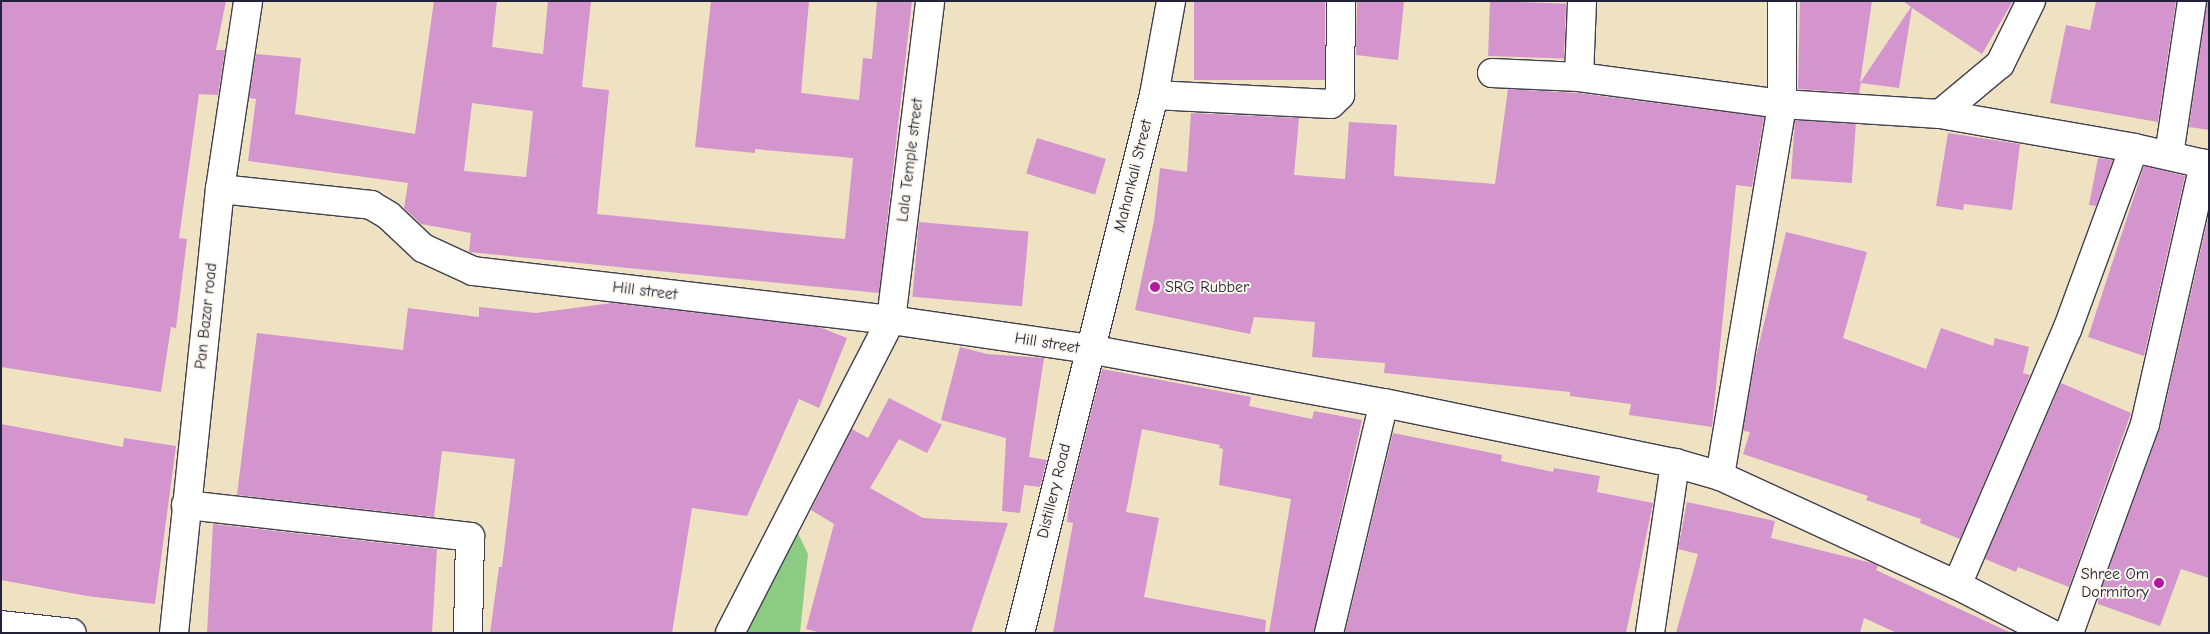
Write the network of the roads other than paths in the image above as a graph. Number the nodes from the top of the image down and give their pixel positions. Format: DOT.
graph roads {
  1 [pos="248,1"];
  2 [pos="930,1"];
  3 [pos="1171,1"];
  4 [pos="1341,1"];
  5 [pos="1582,1"];
  6 [pos="1782,1"];
  7 [pos="2031,1"];
  8 [pos="2192,1"];
  9 [pos="1492,73"];
  10 [pos="1578,77"];
  11 [pos="1154,95"];
  12 [pos="1782,104"];
  13 [pos="1940,114"];
  14 [pos="2134,148"];
  15 [pos="2169,156"];
  16 [pos="2206,165"];
  17 [pos="220,189"];
  18 [pos="891,320"];
  19 [pos="1089,349"];
  20 [pos="1384,403"];
  21 [pos="1675,463"];
  22 [pos="1720,476"];
  23 [pos="186,505"];
  24 [pos="1957,585"];
  25 [pos="1,625"];
  26 [pos="72,633"];
  27 [pos="174,633"];
  28 [pos="468,633"];
  29 [pos="730,633"];
  30 [pos="1020,633"];
  31 [pos="1329,633"];
  32 [pos="1650,633"];
  33 [pos="2050,633"];
  34 [pos="2069,633"];
  1 -- 17 [label="street, Pan Bazar road"];
  2 -- 18 [label="street, Lala Temple street"];
  3 -- 11 [label="street, Mahankali Street"];
  4 -- 11 [label="street"];
  5 -- 10 [label="street"];
  6 -- 12 [label="street"];
  7 -- 13 [label="street"];
  8 -- 15 [label="street"];
  9 -- 10 [label="street"];
  10 -- 12 [label="street"];
  11 -- 19 [label="street, Mahankali Street"];
  12 -- 13 [label="street"];
  12 -- 22 [label="street"];
  13 -- 14 [label="street"];
  14 -- 15 [label="street"];
  14 -- 24 [label="street"];
  15 -- 16 [label="street"];
  16 -- 34 [label="street"];
  17 -- 18 [label="street, Hill street"];
  17 -- 23 [label="street, Pan Bazar road"];
  18 -- 19 [label="street, Hill street"];
  18 -- 29 [label="street"];
  19 -- 20 [label="street, Hill street"];
  19 -- 30 [label="street, Distillery Road"];
  20 -- 21 [label="street, Hill street"];
  20 -- 31 [label="street"];
  21 -- 22 [label="street, Hill street"];
  21 -- 32 [label="street"];
  22 -- 24 [label="street, Hill street"];
  23 -- 27 [label="street, Pan Bazar road"];
  23 -- 28 [label="street"];
  24 -- 33 [label="street, Hill street"];
  25 -- 26 [label="street"];
}
